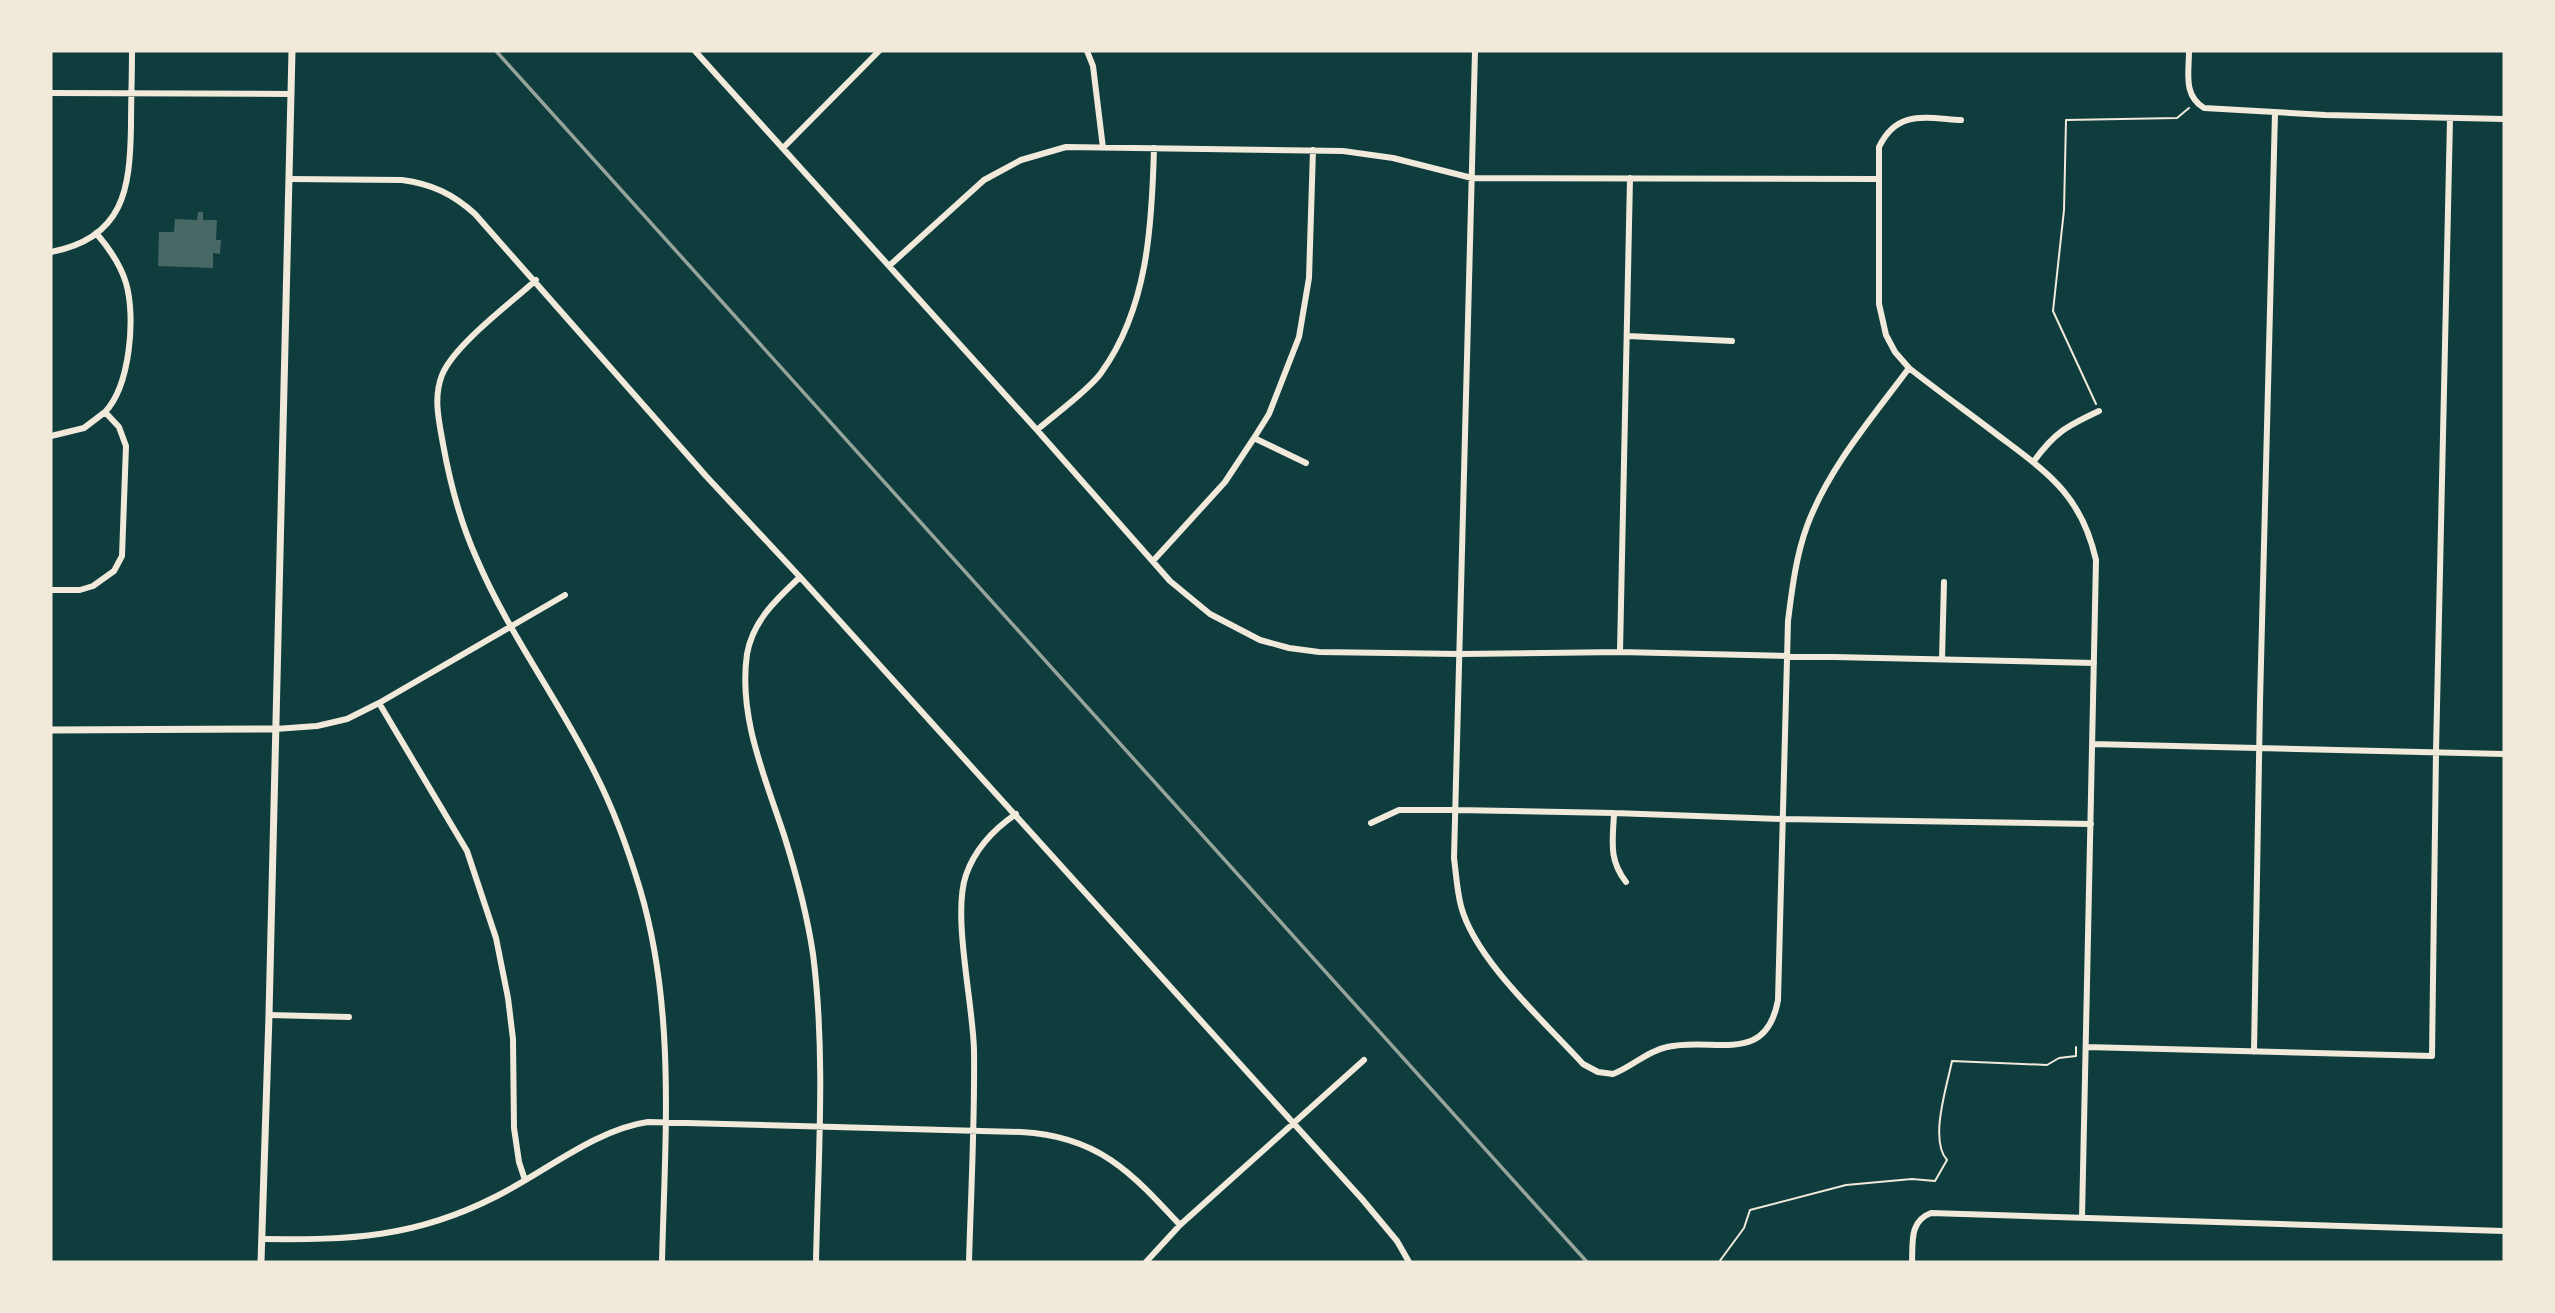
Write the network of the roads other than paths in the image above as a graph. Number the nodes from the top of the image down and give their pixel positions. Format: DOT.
graph roads {
  1 [pos="132,51"];
  2 [pos="292,51"];
  3 [pos="695,51"];
  4 [pos="879,51"];
  5 [pos="1087,51"];
  6 [pos="1475,51"];
  7 [pos="2189,51"];
  8 [pos="51,93"];
  9 [pos="131,93"];
  10 [pos="291,94"];
  11 [pos="2275,113"];
  12 [pos="2450,119"];
  13 [pos="2504,119"];
  14 [pos="1961,120"];
  15 [pos="783,148"];
  16 [pos="1103,148"];
  17 [pos="1154,148"];
  18 [pos="1313,150"];
  19 [pos="1472,178"];
  20 [pos="1630,178"];
  21 [pos="289,179"];
  22 [pos="1878,179"];
  23 [pos="96,233"];
  24 [pos="51,252"];
  25 [pos="889,266"];
  26 [pos="536,280"];
  27 [pos="1628,336"];
  28 [pos="1732,341"];
  29 [pos="1909,368"];
  30 [pos="2099,411"];
  31 [pos="105,412"];
  32 [pos="1037,430"];
  33 [pos="51,436"];
  34 [pos="1254,438"];
  35 [pos="2034,461"];
  36 [pos="1306,463"];
  37 [pos="1153,561"];
  38 [pos="800,577"];
  39 [pos="1944,582"];
  40 [pos="51,590"];
  41 [pos="565,595"];
  42 [pos="512,626"];
  43 [pos="1620,652"];
  44 [pos="1460,654"];
  45 [pos="1787,657"];
  46 [pos="1942,659"];
  47 [pos="2094,663"];
  48 [pos="379,703"];
  49 [pos="275,729"];
  50 [pos="51,730"];
  51 [pos="2092,744"];
  52 [pos="2260,747"];
  53 [pos="2436,752"];
  54 [pos="2504,754"];
  55 [pos="1455,810"];
  56 [pos="1614,813"];
  57 [pos="1016,814"];
  58 [pos="1782,819"];
  59 [pos="1371,823"];
  60 [pos="2091,824"];
  61 [pos="1626,882"];
  62 [pos="269,1015"];
  63 [pos="349,1017"];
  64 [pos="2086,1047"];
  65 [pos="2254,1052"];
  66 [pos="1364,1060"];
  67 [pos="665,1122"];
  68 [pos="1293,1125"];
  69 [pos="819,1126"];
  70 [pos="972,1130"];
  71 [pos="525,1180"];
  72 [pos="2082,1218"];
  73 [pos="1180,1225"];
  74 [pos="2504,1231"];
  75 [pos="262,1239"];
  76 [pos="261,1262"];
  77 [pos="662,1262"];
  78 [pos="816,1262"];
  79 [pos="969,1262"];
  80 [pos="1146,1262"];
  81 [pos="1409,1262"];
  82 [pos="1912,1262"];
  1 -- 9 [label="street"];
  2 -- 10 [label="street"];
  3 -- 15 [label="street"];
  4 -- 15 [label="street"];
  5 -- 16 [label="street"];
  6 -- 19 [label="street"];
  7 -- 11 [label="street"];
  8 -- 9 [label="street"];
  9 -- 10 [label="street"];
  9 -- 23 [label="street"];
  10 -- 21 [label="street"];
  11 -- 12 [label="street"];
  11 -- 52 [label="street"];
  12 -- 13 [label="street"];
  12 -- 53 [label="street"];
  14 -- 22 [label="street"];
  15 -- 25 [label="street"];
  16 -- 17 [label="street"];
  16 -- 25 [label="street"];
  17 -- 18 [label="street"];
  17 -- 32 [label="street"];
  18 -- 19 [label="street"];
  18 -- 34 [label="street"];
  19 -- 20 [label="street"];
  19 -- 44 [label="street"];
  20 -- 22 [label="street"];
  20 -- 27 [label="street"];
  21 -- 26 [label="street"];
  21 -- 49 [label="street"];
  22 -- 29 [label="street"];
  23 -- 24 [label="street"];
  23 -- 31 [label="street"];
  25 -- 32 [label="street"];
  26 -- 38 [label="street"];
  26 -- 42 [label="street"];
  27 -- 28 [label="street"];
  27 -- 43 [label="street"];
  29 -- 35 [label="street"];
  29 -- 45 [label="street"];
  30 -- 35 [label="street"];
  31 -- 33 [label="street"];
  31 -- 40 [label="street"];
  32 -- 37 [label="street"];
  34 -- 36 [label="street"];
  34 -- 37 [label="street"];
  35 -- 47 [label="street"];
  37 -- 44 [label="street"];
  38 -- 57 [label="street"];
  38 -- 69 [label="street"];
  39 -- 46 [label="street"];
  41 -- 42 [label="street"];
  42 -- 48 [label="street"];
  42 -- 67 [label="street"];
  43 -- 44 [label="street"];
  43 -- 45 [label="street"];
  44 -- 55 [label="street"];
  45 -- 46 [label="street"];
  45 -- 58 [label="street"];
  46 -- 47 [label="street"];
  47 -- 51 [label="street"];
  48 -- 49 [label="street"];
  48 -- 71 [label="street"];
  49 -- 50 [label="street"];
  49 -- 62 [label="street"];
  51 -- 52 [label="street"];
  51 -- 60 [label="street"];
  52 -- 53 [label="street"];
  52 -- 65 [label="street"];
  53 -- 54 [label="street"];
  53 -- 65 [label="street"];
  55 -- 56 [label="street"];
  55 -- 58 [label="street"];
  55 -- 59 [label="street"];
  56 -- 58 [label="street"];
  56 -- 61 [label="street"];
  57 -- 68 [label="street"];
  57 -- 70 [label="street"];
  58 -- 60 [label="street"];
  60 -- 64 [label="street"];
  62 -- 63 [label="street"];
  62 -- 75 [label="street"];
  64 -- 65 [label="street"];
  64 -- 72 [label="street"];
  66 -- 68 [label="street"];
  67 -- 69 [label="street"];
  67 -- 71 [label="street"];
  67 -- 77 [label="street"];
  68 -- 73 [label="street"];
  68 -- 81 [label="street"];
  69 -- 70 [label="street"];
  69 -- 78 [label="street"];
  70 -- 73 [label="street"];
  70 -- 79 [label="street"];
  71 -- 75 [label="street"];
  72 -- 74 [label="street"];
  72 -- 82 [label="street"];
  73 -- 80 [label="street"];
  75 -- 76 [label="street"];
}
